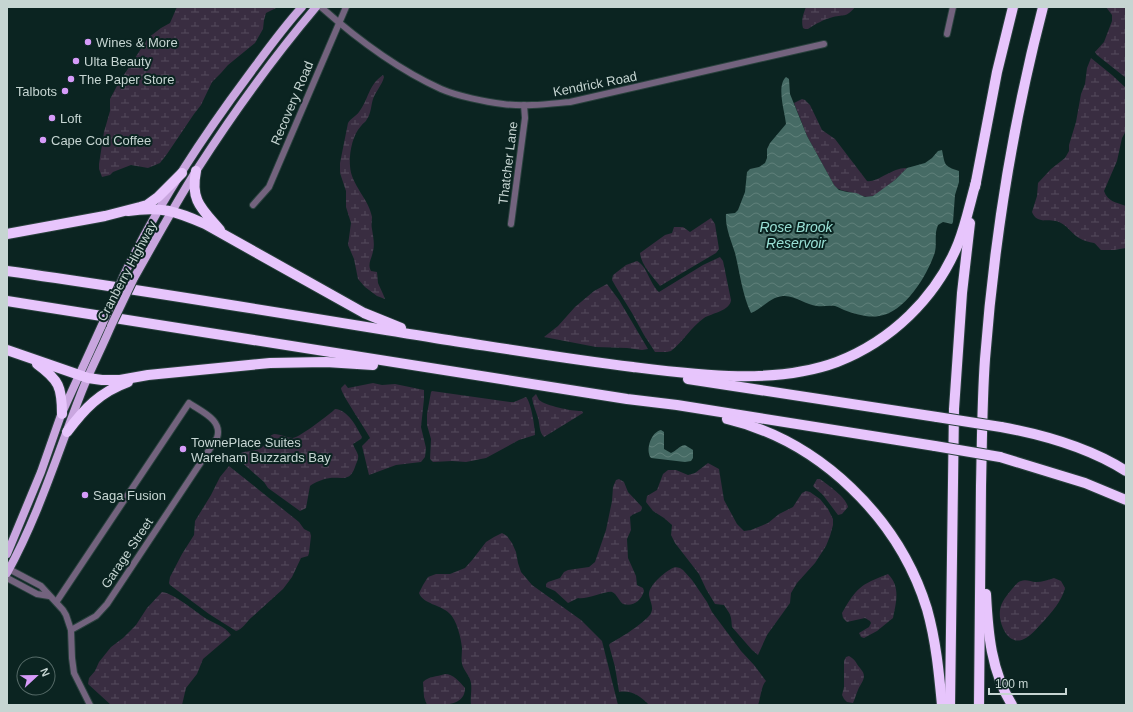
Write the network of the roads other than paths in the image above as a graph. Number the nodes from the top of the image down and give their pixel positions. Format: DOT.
graph roads {
  1 [pos="302,7"];
  2 [pos="316,7"];
  3 [pos="320,7"];
  4 [pos="346,7"];
  5 [pos="953,7"];
  6 [pos="1013,7"];
  7 [pos="1043,7"];
  8 [pos="339,23"];
  9 [pos="947,34"];
  10 [pos="824,44"];
  11 [pos="524,105"];
  12 [pos="196,171"];
  13 [pos="182,173"];
  14 [pos="976,182"];
  15 [pos="254,205"];
  16 [pos="160,209"];
  17 [pos="128,211"];
  18 [pos="172,211"];
  19 [pos="511,224"];
  20 [pos="7,234"];
  21 [pos="226,236"];
  22 [pos="7,271"];
  23 [pos="7,301"];
  24 [pos="441,339"];
  25 [pos="7,350"];
  26 [pos="25,357"];
  27 [pos="639,368"];
  28 [pos="448,371"];
  29 [pos="148,375"];
  30 [pos="84,376"];
  31 [pos="627,399"];
  32 [pos="62,414"];
  33 [pos="67,432"];
  34 [pos="1126,471"];
  35 [pos="1126,500"];
  36 [pos="981,528"];
  37 [pos="7,554"];
  38 [pos="8,570"];
  39 [pos="7,578"];
  40 [pos="49,596"];
  41 [pos="57,602"];
  42 [pos="71,630"];
  43 [pos="90,705"];
  44 [pos="942,705"];
  45 [pos="950,705"];
  46 [pos="979,705"];
  47 [pos="1012,705"];
  1 -- 13 [label="main road, Cranberry Highway"];
  2 -- 12 [label="main road, Cranberry Highway"];
  3 -- 8 [label="street, Kendrick Road"];
  4 -- 8 [label="street, Recovery Road"];
  5 -- 9 [label="street"];
  6 -- 14 [label="highway"];
  7 -- 36 [label="highway"];
  8 -- 11 [label="street, Kendrick Road"];
  8 -- 15 [label="street, Recovery Road"];
  10 -- 11 [label="street, Kendrick Road"];
  11 -- 19 [label="street, Thatcher Lane"];
  12 -- 18 [label="main road, Cranberry Highway"];
  12 -- 21 [label="highway"];
  13 -- 16 [label="main road, Cranberry Highway"];
  13 -- 17 [label="highway"];
  14 -- 27 [label="highway"];
  14 -- 45 [label="highway"];
  16 -- 17 [label="highway"];
  16 -- 18 [label="highway"];
  16 -- 30 [label="main road, Cranberry Highway, bridge"];
  17 -- 20 [label="highway"];
  18 -- 21 [label="highway"];
  18 -- 30 [label="main road, Cranberry Highway, bridge"];
  21 -- 24 [label="highway"];
  22 -- 24 [label="highway"];
  23 -- 28 [label="highway"];
  24 -- 27 [label="highway"];
  25 -- 26 [label="highway"];
  26 -- 30 [label="highway"];
  26 -- 32 [label="highway"];
  27 -- 34 [label="highway, bridge"];
  28 -- 29 [label="highway"];
  28 -- 31 [label="highway"];
  29 -- 30 [label="highway"];
  29 -- 33 [label="highway"];
  30 -- 32 [label="main road, Cranberry Highway"];
  30 -- 33 [label="main road, Cranberry Highway"];
  31 -- 35 [label="highway, bridge"];
  31 -- 44 [label="highway"];
  32 -- 37 [label="main road, Cranberry Highway"];
  33 -- 38 [label="main road, Cranberry Highway"];
  36 -- 46 [label="highway"];
  36 -- 47 [label="highway"];
  38 -- 40 [label="street"];
  39 -- 40 [label="street"];
  40 -- 41 [label="street"];
  41 -- 42 [label="street"];
  41 -- 42 [label="street, Garage Street"];
  42 -- 43 [label="street"];
}
